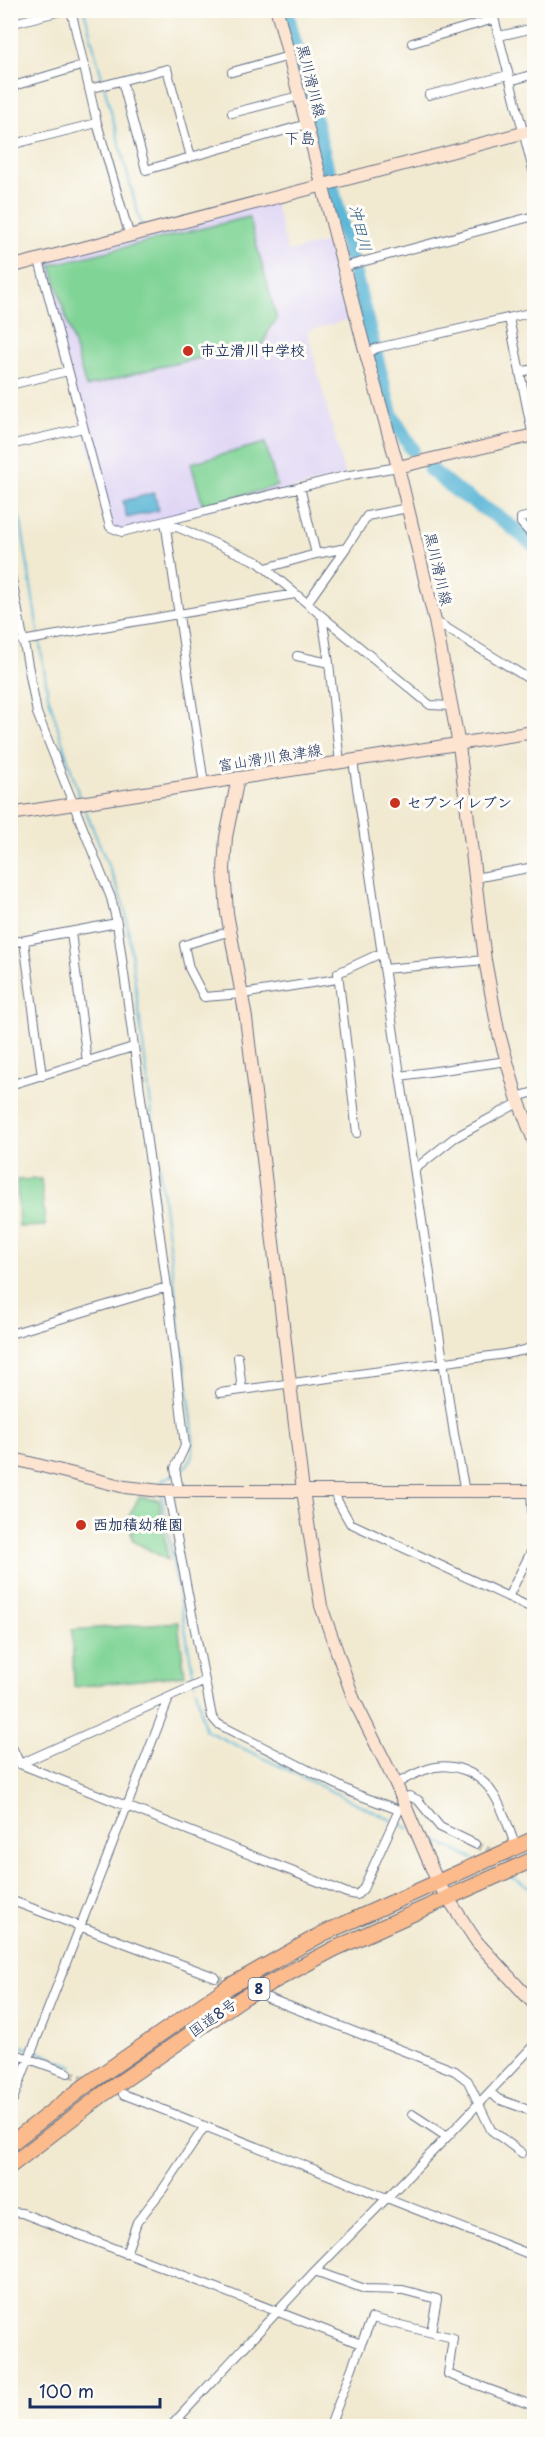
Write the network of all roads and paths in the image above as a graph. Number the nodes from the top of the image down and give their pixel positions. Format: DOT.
graph roads {
  1 [pos="65,10"];
  2 [pos="71,10"];
  3 [pos="277,10"];
  4 [pos="493,15"];
  5 [pos="10,24"];
  6 [pos="534,28"];
  7 [pos="499,36"];
  8 [pos="412,43"];
  9 [pos="289,56"];
  10 [pos="84,65"];
  11 [pos="232,72"];
  12 [pos="534,74"];
  13 [pos="509,78"];
  14 [pos="122,81"];
  15 [pos="10,87"];
  16 [pos="89,89"];
  17 [pos="429,95"];
  18 [pos="299,96"];
  19 [pos="232,113"];
  20 [pos="97,123"];
  21 [pos="307,124"];
  22 [pos="529,131"];
  23 [pos="10,145"];
  24 [pos="191,157"];
  25 [pos="534,174"];
  26 [pos="323,187"];
  27 [pos="534,216"];
  28 [pos="130,237"];
  29 [pos="39,260"];
  30 [pos="10,267"];
  31 [pos="344,267"];
  32 [pos="534,312"];
  33 [pos="509,318"];
  34 [pos="366,354"];
  35 [pos="534,369"];
  36 [pos="68,371"];
  37 [pos="520,372"];
  38 [pos="10,385"];
  39 [pos="83,428"];
  40 [pos="534,438"];
  41 [pos="10,445"];
  42 [pos="398,467"];
  43 [pos="300,487"];
  44 [pos="408,508"];
  45 [pos="534,514"];
  46 [pos="165,525"];
  47 [pos="534,537"];
  48 [pos="346,548"];
  49 [pos="316,554"];
  50 [pos="266,568"];
  51 [pos="10,569"];
  52 [pos="295,594"];
  53 [pos="307,603"];
  54 [pos="180,614"];
  55 [pos="322,616"];
  56 [pos="435,621"];
  57 [pos="22,641"];
  58 [pos="297,656"];
  59 [pos="329,663"];
  60 [pos="534,682"];
  61 [pos="452,706"];
  62 [pos="534,732"];
  63 [pos="459,745"];
  64 [pos="347,762"];
  65 [pos="238,778"];
  66 [pos="204,784"];
  67 [pos="72,803"];
  68 [pos="10,814"];
  69 [pos="534,867"];
  70 [pos="475,878"];
  71 [pos="117,923"];
  72 [pos="231,931"];
  73 [pos="71,932"];
  74 [pos="24,941"];
  75 [pos="10,943"];
  76 [pos="381,953"];
  77 [pos="485,960"];
  78 [pos="384,969"];
  79 [pos="337,980"];
  80 [pos="242,994"];
  81 [pos="133,1047"];
  82 [pos="507,1061"];
  83 [pos="87,1062"];
  84 [pos="42,1076"];
  85 [pos="400,1076"];
  86 [pos="10,1085"];
  87 [pos="534,1092"];
  88 [pos="518,1099"];
  89 [pos="357,1133"];
  90 [pos="534,1141"];
  91 [pos="416,1169"];
  92 [pos="166,1287"];
  93 [pos="10,1334"];
  94 [pos="534,1345"];
  95 [pos="238,1357"];
  96 [pos="443,1363"];
  97 [pos="291,1383"];
  98 [pos="242,1390"];
  99 [pos="220,1393"];
  100 [pos="10,1458"];
  101 [pos="335,1490"];
  102 [pos="173,1491"];
  103 [pos="303,1491"];
  104 [pos="533,1491"];
  105 [pos="465,1492"];
  106 [pos="508,1597"];
  107 [pos="534,1609"];
  108 [pos="205,1681"];
  109 [pos="169,1698"];
  110 [pos="10,1743"];
  111 [pos="20,1764"];
  112 [pos="396,1784"];
  113 [pos="402,1805"];
  114 [pos="128,1807"];
  115 [pos="534,1839"];
  116 [pos="475,1844"];
  117 [pos="516,1847"];
  118 [pos="534,1859"];
  119 [pos="438,1883"];
  120 [pos="447,1898"];
  121 [pos="10,1900"];
  122 [pos="81,1927"];
  123 [pos="215,1977"];
  124 [pos="268,1998"];
  125 [pos="534,2004"];
  126 [pos="534,2045"];
  127 [pos="10,2052"];
  128 [pos="31,2059"];
  129 [pos="68,2073"];
  130 [pos="491,2092"];
  131 [pos="123,2094"];
  132 [pos="479,2104"];
  133 [pos="10,2107"];
  134 [pos="534,2112"];
  135 [pos="412,2114"];
  136 [pos="205,2126"];
  137 [pos="447,2137"];
  138 [pos="10,2144"];
  139 [pos="522,2153"];
  140 [pos="10,2166"];
  141 [pos="388,2198"];
  142 [pos="10,2212"];
  143 [pos="126,2254"];
  144 [pos="534,2256"];
  145 [pos="315,2271"];
  146 [pos="277,2312"];
  147 [pos="431,2332"];
  148 [pos="361,2344"];
  149 [pos="534,2406"];
  150 [pos="174,2423"];
  151 [pos="192,2427"];
  152 [pos="330,2427"];
  1 -- 5 [label="street"];
  2 -- 10 [label="street"];
  3 -- 9 [label="street, 黒川滑川線"];
  4 -- 7 [label="street"];
  4 -- 8 [label="street"];
  6 -- 7 [label="street"];
  7 -- 13 [label="street"];
  9 -- 11 [label="street"];
  9 -- 18 [label="street, 黒川滑川線"];
  10 -- 15 [label="street"];
  10 -- 16 [label="street"];
  12 -- 13 [label="street"];
  13 -- 17 [label="street"];
  13 -- 22 [label="street"];
  14 -- 16 [label="street"];
  14 -- 24 [label="street"];
  14 -- 24 [label="street"];
  16 -- 20 [label="street"];
  18 -- 19 [label="street"];
  18 -- 21 [label="street, 黒川滑川線"];
  20 -- 23 [label="street"];
  20 -- 28 [label="street"];
  21 -- 24 [label="street"];
  21 -- 26 [label="street, 黒川滑川線"];
  22 -- 25 [label="street"];
  22 -- 26 [label="street"];
  26 -- 28 [label="street"];
  26 -- 31 [label="street, 黒川滑川線"];
  27 -- 31 [label="street"];
  28 -- 29 [label="street"];
  29 -- 30 [label="street"];
  29 -- 36 [label="street"];
  31 -- 34 [label="street, 黒川滑川線"];
  32 -- 33 [label="street"];
  33 -- 34 [label="street"];
  33 -- 37 [label="street"];
  34 -- 42 [label="street, 黒川滑川線"];
  35 -- 37 [label="street"];
  36 -- 38 [label="street"];
  36 -- 39 [label="street"];
  37 -- 40 [label="street"];
  39 -- 41 [label="street"];
  39 -- 46 [label="street"];
  40 -- 42 [label="street"];
  42 -- 43 [label="street"];
  42 -- 44 [label="street, 黒川滑川線"];
  43 -- 46 [label="street"];
  43 -- 49 [label="street"];
  44 -- 48 [label="street"];
  44 -- 56 [label="street, 黒川滑川線"];
  45 -- 47 [label="street"];
  46 -- 50 [label="street"];
  46 -- 54 [label="street"];
  48 -- 49 [label="street"];
  48 -- 53 [label="street"];
  49 -- 50 [label="street"];
  50 -- 52 [label="street"];
  51 -- 57 [label="street"];
  52 -- 53 [label="street"];
  52 -- 54 [label="street"];
  53 -- 55 [label="street"];
  54 -- 57 [label="street"];
  54 -- 66 [label="street"];
  55 -- 59 [label="street"];
  55 -- 61 [label="street"];
  56 -- 60 [label="street"];
  56 -- 61 [label="street, 黒川滑川線"];
  57 -- 67 [label="street"];
  58 -- 59 [label="street"];
  59 -- 64 [label="street"];
  61 -- 63 [label="street, 黒川滑川線"];
  62 -- 63 [label="street, 富山滑川魚津線"];
  63 -- 64 [label="street, 富山滑川魚津線"];
  63 -- 70 [label="street, 黒川滑川線"];
  64 -- 65 [label="street, 富山滑川魚津線"];
  64 -- 76 [label="street"];
  65 -- 66 [label="street, 富山滑川魚津線"];
  65 -- 72 [label="street"];
  66 -- 67 [label="street, 富山滑川魚津線"];
  67 -- 68 [label="street, 富山滑川魚津線"];
  67 -- 71 [label="street"];
  69 -- 70 [label="street"];
  70 -- 77 [label="street, 黒川滑川線"];
  71 -- 73 [label="street"];
  71 -- 81 [label="street"];
  72 -- 80 [label="street"];
  72 -- 80 [label="street"];
  73 -- 74 [label="street"];
  73 -- 83 [label="street"];
  74 -- 75 [label="street"];
  74 -- 84 [label="street"];
  76 -- 78 [label="street"];
  76 -- 79 [label="street"];
  77 -- 78 [label="street"];
  77 -- 82 [label="street, 黒川滑川線"];
  78 -- 85 [label="street"];
  79 -- 80 [label="street"];
  79 -- 89 [label="street"];
  80 -- 97 [label="street"];
  81 -- 83 [label="street"];
  81 -- 92 [label="street"];
  82 -- 85 [label="street"];
  82 -- 88 [label="street, 黒川滑川線"];
  83 -- 84 [label="street"];
  84 -- 86 [label="street"];
  85 -- 91 [label="street"];
  87 -- 88 [label="street"];
  88 -- 90 [label="street, 黒川滑川線"];
  88 -- 91 [label="street"];
  91 -- 96 [label="street"];
  92 -- 93 [label="street"];
  92 -- 102 [label="street"];
  94 -- 96 [label="street"];
  95 -- 98 [label="street"];
  96 -- 97 [label="street"];
  96 -- 105 [label="street"];
  97 -- 98 [label="street"];
  97 -- 103 [label="street"];
  98 -- 99 [label="street"];
  100 -- 102 [label="street"];
  101 -- 103 [label="street"];
  101 -- 105 [label="street"];
  101 -- 106 [label="street"];
  102 -- 103 [label="street"];
  102 -- 108 [label="street"];
  103 -- 112 [label="street"];
  104 -- 105 [label="street"];
  104 -- 106 [label="street"];
  106 -- 107 [label="street"];
  108 -- 109 [label="street"];
  108 -- 113 [label="street"];
  109 -- 111 [label="street"];
  109 -- 114 [label="street"];
  110 -- 111 [label="street"];
  111 -- 114 [label="street"];
  112 -- 113 [label="street"];
  112 -- 117 [label="street"];
  113 -- 114 [label="street"];
  113 -- 116 [label="street"];
  113 -- 119 [label="street"];
  114 -- 122 [label="street"];
  115 -- 117 [label="highway, 国道8号 / 8"];
  117 -- 119 [label="highway, 国道8号 / 8"];
  118 -- 120 [label="highway, 国道8号 / 8"];
  119 -- 120 [label="street"];
  119 -- 138 [label="highway, 国道8号 / 8"];
  120 -- 125 [label="street"];
  120 -- 140 [label="highway, 国道8号 / 8"];
  121 -- 122 [label="street"];
  122 -- 123 [label="street"];
  122 -- 128 [label="street"];
  124 -- 132 [label="street"];
  126 -- 130 [label="street"];
  127 -- 128 [label="street"];
  128 -- 129 [label="street"];
  128 -- 133 [label="street"];
  130 -- 132 [label="street"];
  130 -- 134 [label="street"];
  131 -- 136 [label="street"];
  132 -- 137 [label="street"];
  132 -- 139 [label="street"];
  135 -- 137 [label="street"];
  136 -- 141 [label="street"];
  136 -- 143 [label="street"];
  137 -- 141 [label="street"];
  141 -- 144 [label="street"];
  141 -- 145 [label="street"];
  142 -- 143 [label="street"];
  143 -- 146 [label="street"];
  145 -- 146 [label="street"];
  145 -- 147 [label="street"];
  146 -- 148 [label="street"];
  146 -- 150 [label="street"];
  147 -- 148 [label="street"];
  147 -- 149 [label="street"];
  148 -- 152 [label="street"];
  150 -- 151 [label="street"];
}
